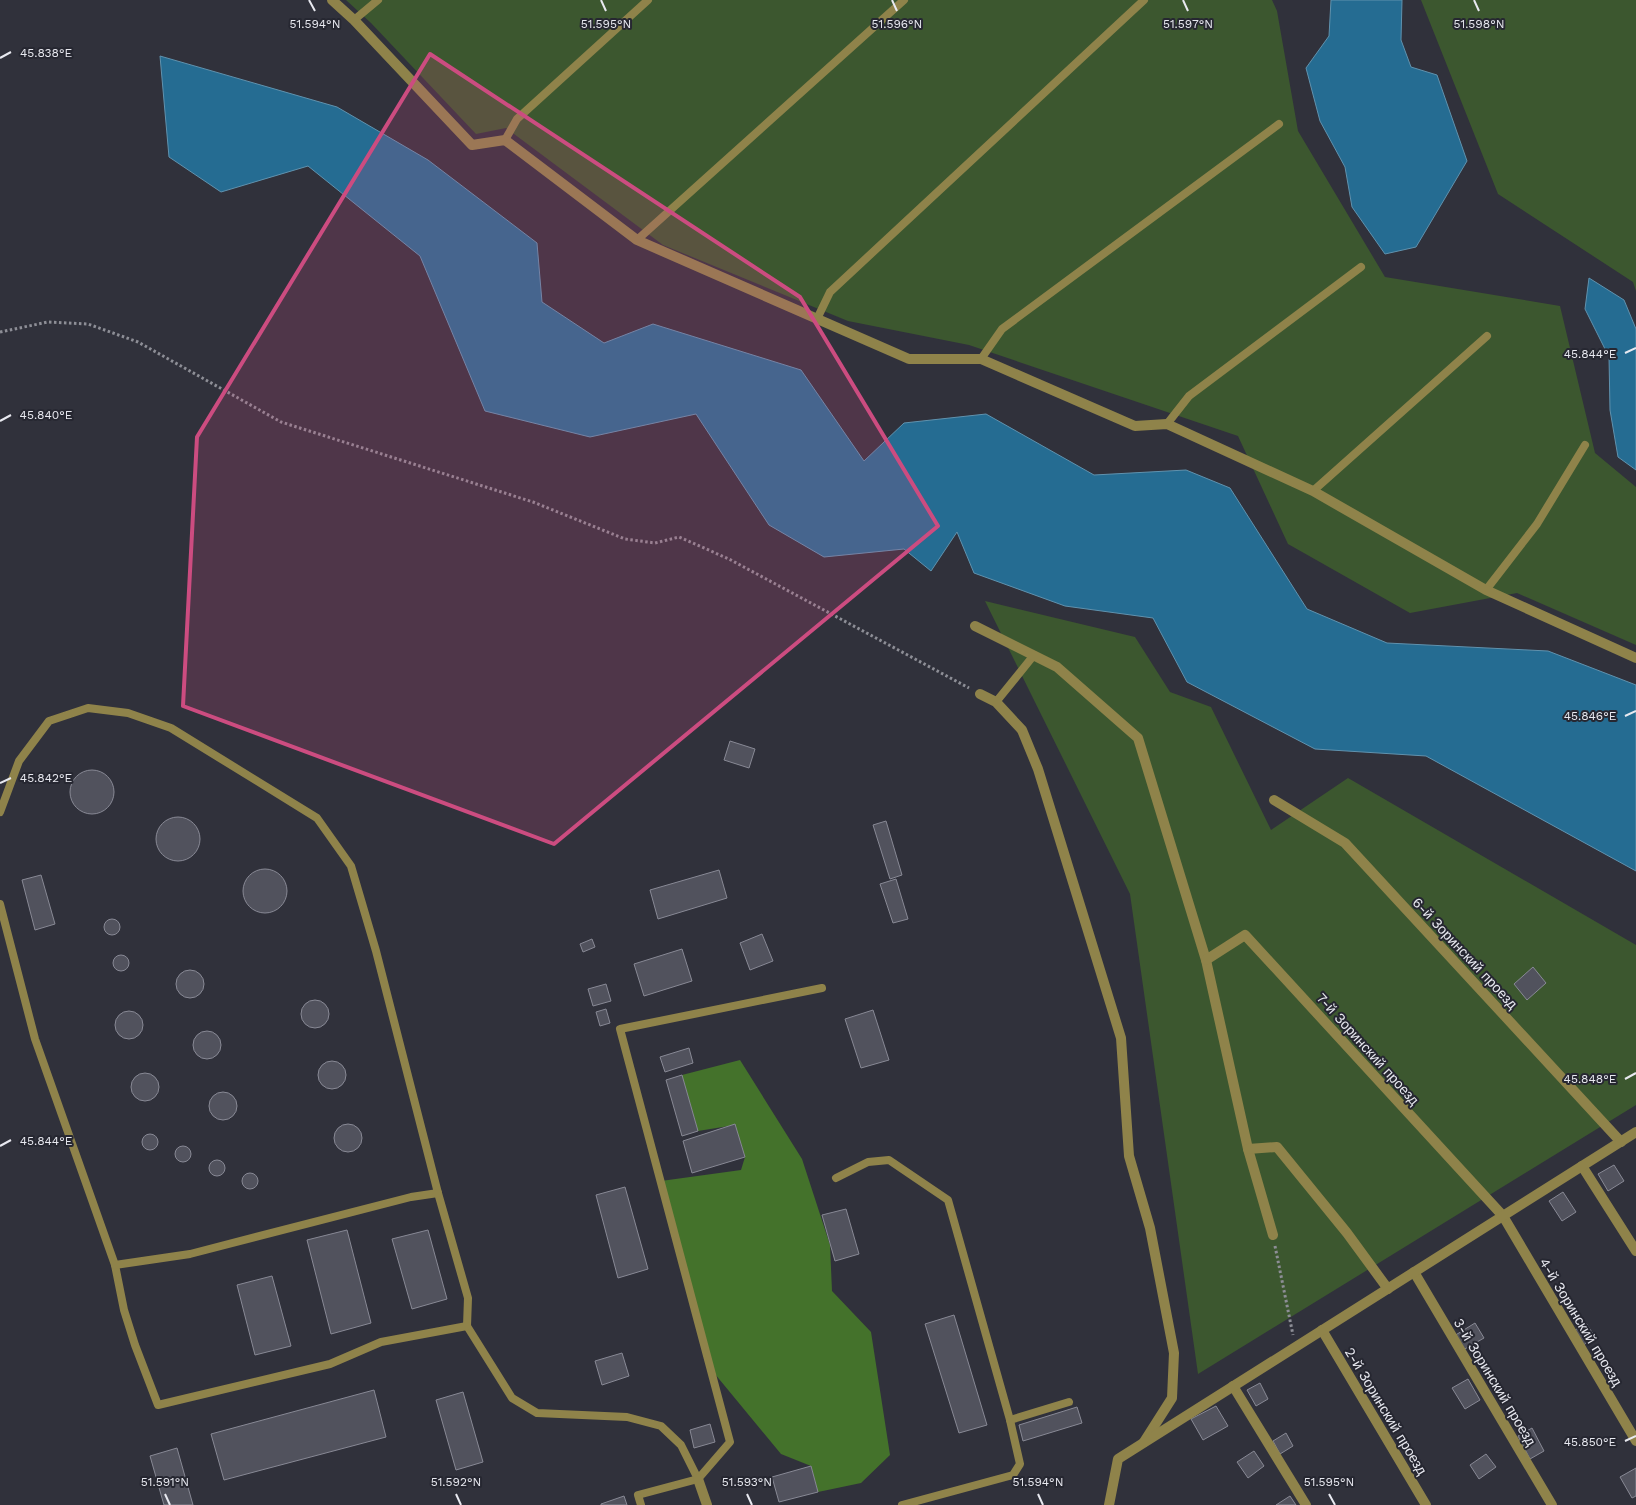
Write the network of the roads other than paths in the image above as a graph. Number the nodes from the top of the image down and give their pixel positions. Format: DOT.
graph roads {
  1 [pos="332,0"];
  2 [pos="378,0"];
  3 [pos="648,0"];
  4 [pos="904,0"];
  5 [pos="1144,0"];
  6 [pos="354,20"];
  7 [pos="1279,124"];
  8 [pos="504,140"];
  9 [pos="637,240"];
  10 [pos="1360,266"];
  11 [pos="817,318"];
  12 [pos="1487,336"];
  13 [pos="981,359"];
  14 [pos="1166,424"];
  15 [pos="1585,445"];
  16 [pos="1313,491"];
  17 [pos="1486,590"];
  18 [pos="975,626"];
  19 [pos="1034,655"];
  20 [pos="1636,658"];
  21 [pos="980,694"];
  22 [pos="996,702"];
  23 [pos="1274,800"];
  24 [pos="0,812"];
  25 [pos="0,904"];
  26 [pos="1206,960"];
  27 [pos="822,988"];
  28 [pos="1636,1132"];
  29 [pos="1621,1142"];
  30 [pos="1248,1149"];
  31 [pos="1582,1166"];
  32 [pos="836,1178"];
  33 [pos="438,1193"];
  34 [pos="1503,1216"];
  35 [pos="1273,1236"];
  36 [pos="1636,1250"];
  37 [pos="115,1265"];
  38 [pos="1414,1272"];
  39 [pos="1388,1289"];
  40 [pos="466,1326"];
  41 [pos="1322,1330"];
  42 [pos="1233,1386"];
  43 [pos="1069,1402"];
  44 [pos="1010,1420"];
  45 [pos="1636,1441"];
  46 [pos="1144,1442"];
  47 [pos="698,1479"];
  48 [pos="641,1505"];
  49 [pos="707,1505"];
  50 [pos="902,1505"];
  51 [pos="1109,1505"];
  52 [pos="1306,1505"];
  53 [pos="1426,1505"];
  54 [pos="1552,1505"];
  1 -- 6 [label="street"];
  2 -- 6 [label="lane"];
  3 -- 8 [label="lane"];
  4 -- 9 [label="lane"];
  5 -- 11 [label="lane"];
  6 -- 8 [label="street"];
  7 -- 13 [label="lane"];
  8 -- 9 [label="street"];
  9 -- 11 [label="street"];
  10 -- 14 [label="lane"];
  11 -- 13 [label="street"];
  12 -- 16 [label="lane"];
  13 -- 14 [label="street"];
  14 -- 16 [label="street"];
  15 -- 17 [label="lane"];
  16 -- 17 [label="street"];
  17 -- 20 [label="street"];
  18 -- 19 [label="street"];
  19 -- 22 [label="lane"];
  19 -- 26 [label="street"];
  21 -- 22 [label="street"];
  22 -- 46 [label="street"];
  23 -- 29 [label="street, 6-й Зоринский проезд"];
  24 -- 33 [label="lane"];
  25 -- 37 [label="lane"];
  26 -- 30 [label="street"];
  26 -- 34 [label="street, 7-й Зоринский проезд"];
  27 -- 47 [label="lane"];
  28 -- 29 [label="street"];
  29 -- 31 [label="street"];
  30 -- 35 [label="street"];
  30 -- 39 [label="street"];
  31 -- 34 [label="street"];
  31 -- 36 [label="street"];
  32 -- 44 [label="lane"];
  33 -- 37 [label="lane"];
  33 -- 40 [label="lane"];
  34 -- 38 [label="street"];
  34 -- 45 [label="street, 4-й Зоринский проезд"];
  37 -- 40 [label="lane"];
  38 -- 39 [label="street"];
  38 -- 54 [label="street, 3-й Зоринский проезд"];
  39 -- 41 [label="street"];
  40 -- 47 [label="lane"];
  41 -- 42 [label="street"];
  41 -- 53 [label="street, 2-й Зоринский проезд"];
  42 -- 46 [label="street"];
  42 -- 52 [label="street"];
  43 -- 44 [label="lane"];
  44 -- 50 [label="lane"];
  46 -- 51 [label="street"];
  47 -- 48 [label="lane"];
  47 -- 49 [label="street"];
}
